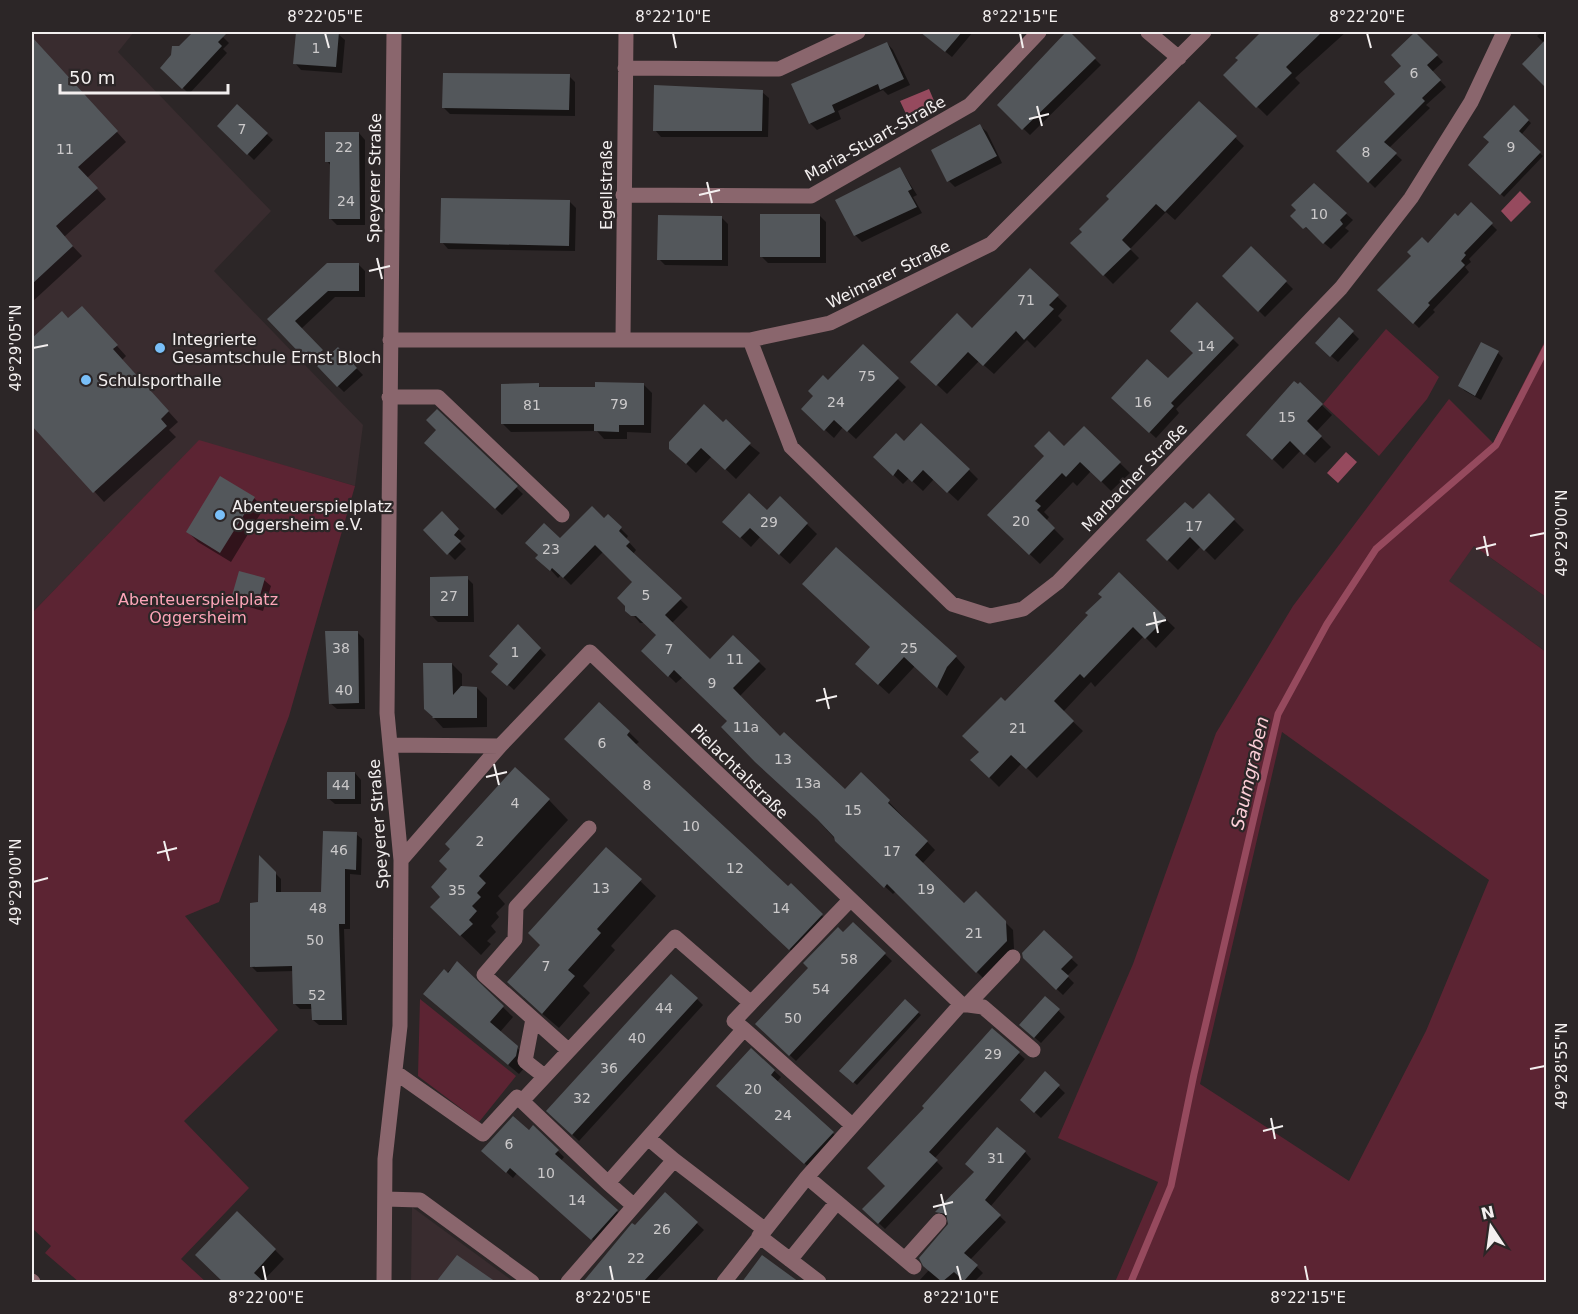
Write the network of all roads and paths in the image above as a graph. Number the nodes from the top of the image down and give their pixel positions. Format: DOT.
graph roads {
  1 [pos="394,32"];
  2 [pos="626,32"];
  3 [pos="858,32"];
  4 [pos="1039,32"];
  5 [pos="1148,32"];
  6 [pos="1204,32"];
  7 [pos="1504,32"];
  8 [pos="1179,58"];
  9 [pos="625,68"];
  10 [pos="623,195"];
  11 [pos="623,339"];
  12 [pos="390,340"];
  13 [pos="750,340"];
  14 [pos="389,397"];
  15 [pos="562,515"];
  16 [pos="390,745"];
  17 [pos="500,746"];
  18 [pos="589,828"];
  19 [pos="401,860"];
  20 [pos="850,900"];
  21 [pos="1013,957"];
  22 [pos="751,1003"];
  23 [pos="964,1004"];
  24 [pos="533,1018"];
  25 [pos="744,1029"];
  26 [pos="568,1050"];
  27 [pos="1033,1050"];
  28 [pos="395,1072"];
  29 [pos="544,1076"];
  30 [pos="522,1101"];
  31 [pos="852,1125"];
  32 [pos="648,1138"];
  33 [pos="674,1160"];
  34 [pos="807,1177"];
  35 [pos="608,1183"];
  36 [pos="385,1199"];
  37 [pos="837,1202"];
  38 [pos="633,1205"];
  39 [pos="939,1221"];
  40 [pos="761,1233"];
  41 [pos="790,1260"];
  42 [pos="384,1282"];
  43 [pos="532,1282"];
  44 [pos="568,1282"];
  45 [pos="724,1282"];
  46 [pos="819,1282"];
  1 -- 12 [label="street, Speyerer Straße"];
  2 -- 9 [label="street, Egellstraße"];
  3 -- 9 [label="street"];
  4 -- 10 [label="street, Maria-Stuart-Straße"];
  5 -- 8 [label="street"];
  6 -- 8 [label="street, Weimarer Straße"];
  7 -- 13 [label="street, Marbacher Straße"];
  8 -- 13 [label="street, Weimarer Straße"];
  9 -- 10 [label="street, Egellstraße"];
  10 -- 11 [label="street, Egellstraße"];
  11 -- 12 [label="street, Weimarer Straße"];
  11 -- 13 [label="street, Weimarer Straße"];
  12 -- 14 [label="street, Speyerer Straße"];
  14 -- 15 [label="street"];
  14 -- 16 [label="street, Speyerer Straße"];
  16 -- 17 [label="street"];
  16 -- 19 [label="street, Speyerer Straße"];
  17 -- 19 [label="street, Pielachtalstraße"];
  17 -- 20 [label="street, Pielachtalstraße"];
  18 -- 24 [label="street"];
  19 -- 28 [label="street, Speyerer Straße"];
  20 -- 22 [label="street"];
  20 -- 23 [label="street, Pielachtalstraße"];
  21 -- 23 [label="street"];
  22 -- 25 [label="street"];
  22 -- 26 [label="street"];
  23 -- 27 [label="street, Pielachtalstraße"];
  23 -- 31 [label="street"];
  24 -- 26 [label="street"];
  24 -- 29 [label="street"];
  25 -- 31 [label="street"];
  25 -- 32 [label="street"];
  26 -- 29 [label="street"];
  28 -- 30 [label="street"];
  28 -- 36 [label="street, Speyerer Straße"];
  29 -- 30 [label="street"];
  30 -- 35 [label="street"];
  31 -- 34 [label="street"];
  32 -- 33 [label="street"];
  32 -- 35 [label="street"];
  33 -- 38 [label="street"];
  33 -- 40 [label="street"];
  34 -- 37 [label="street"];
  34 -- 40 [label="street"];
  35 -- 38 [label="street"];
  36 -- 42 [label="street, Speyerer Straße"];
  36 -- 43 [label="street"];
  37 -- 39 [label="street"];
  37 -- 41 [label="street"];
  38 -- 44 [label="street"];
  40 -- 41 [label="street"];
  40 -- 45 [label="street"];
  41 -- 46 [label="street"];
}
